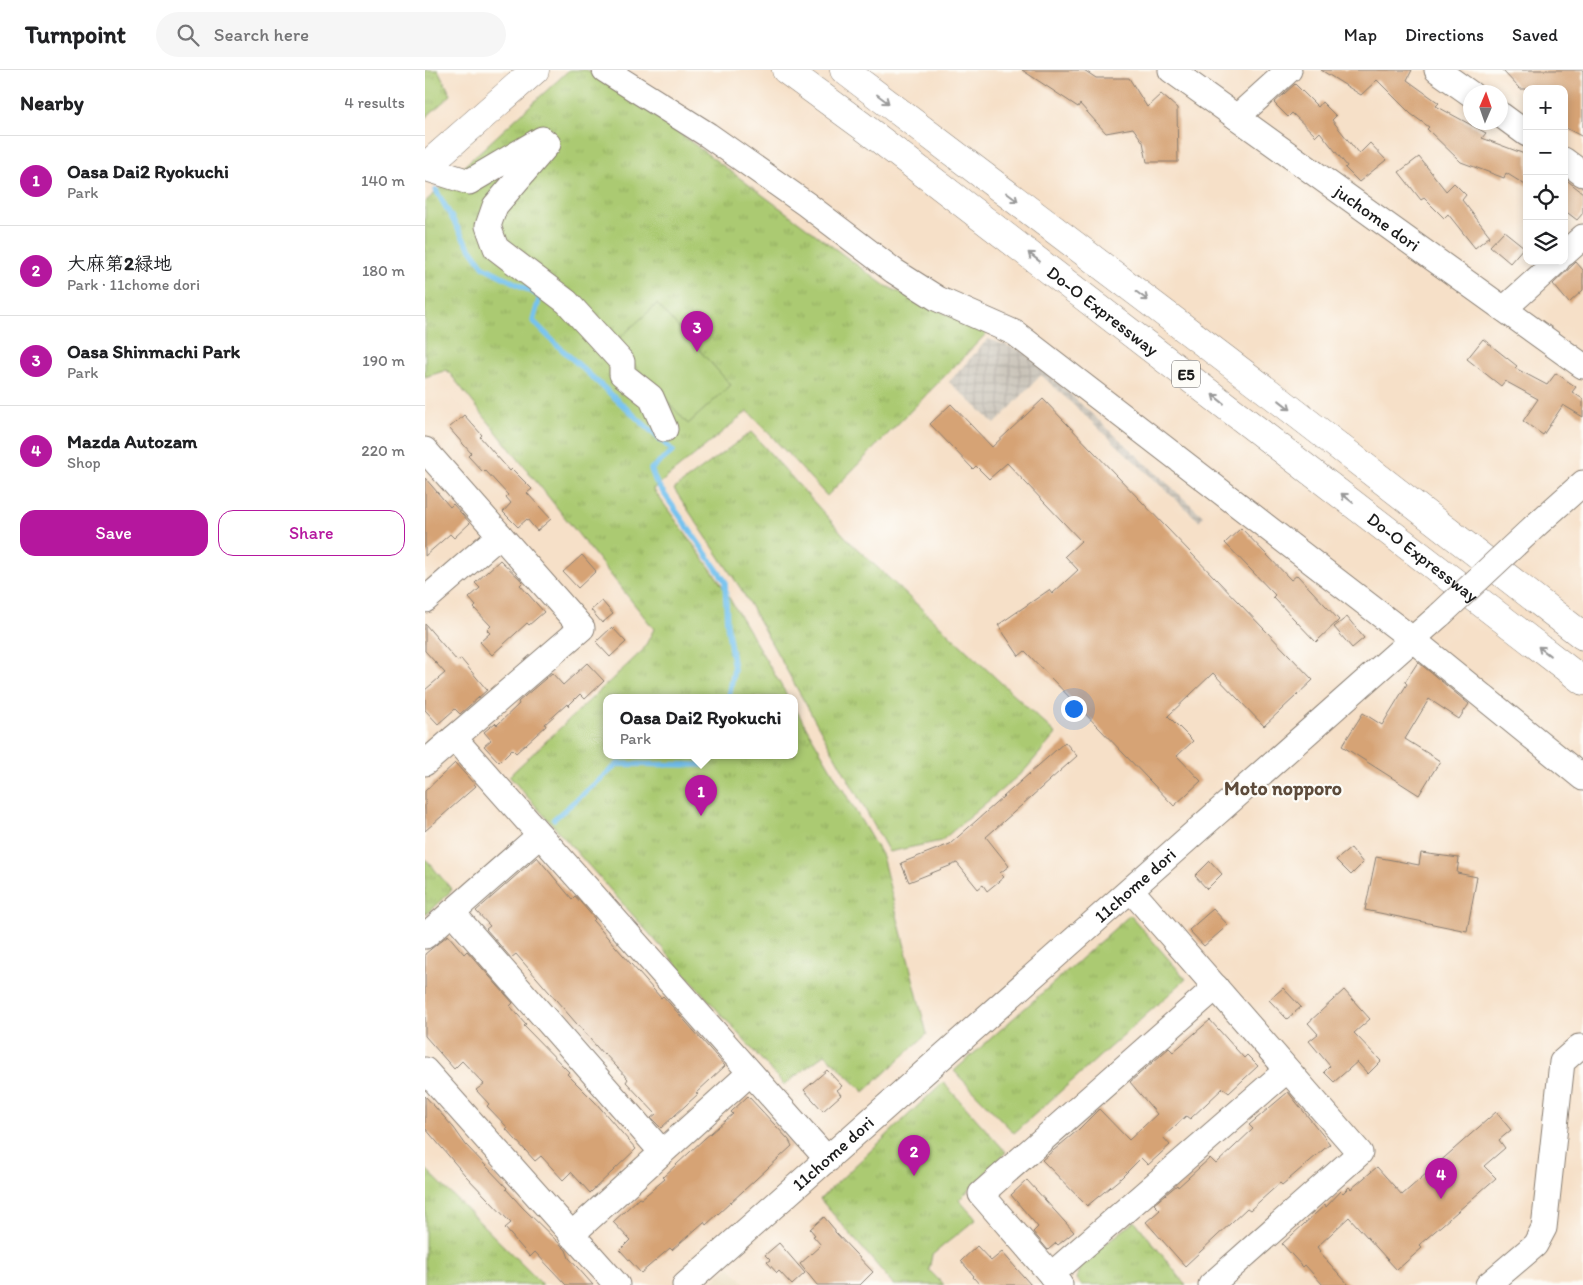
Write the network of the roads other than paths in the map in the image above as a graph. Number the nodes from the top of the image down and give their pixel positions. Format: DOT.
graph roads {
  1 [pos="535,70"];
  2 [pos="605,70"];
  3 [pos="786,70"];
  4 [pos="844,70"];
  5 [pos="1171,70"];
  6 [pos="1289,70"];
  7 [pos="1437,70"];
  8 [pos="1463,88"];
  9 [pos="1237,117"];
  10 [pos="1508,120"];
  11 [pos="1523,131"];
  12 [pos="1568,163"];
  13 [pos="425,167"];
  14 [pos="1583,174"];
  15 [pos="1583,238"];
  16 [pos="1568,251"];
  17 [pos="1553,265"];
  18 [pos="1504,309"];
  19 [pos="1583,366"];
  20 [pos="665,429"];
  21 [pos="425,450"];
  22 [pos="1583,482"];
  23 [pos="500,535"];
  24 [pos="425,600"];
  25 [pos="1583,636"];
  26 [pos="1412,639"];
  27 [pos="1583,681"];
  28 [pos="454,738"];
  29 [pos="425,763"];
  30 [pos="1583,778"];
  31 [pos="540,835"];
  32 [pos="1131,890"];
  33 [pos="452,912"];
  34 [pos="425,936"];
  35 [pos="1216,987"];
  36 [pos="1583,1046"];
  37 [pos="425,1070"];
  38 [pos="1287,1070"];
  39 [pos="751,1073"];
  40 [pos="662,1152"];
  41 [pos="827,1160"];
  42 [pos="571,1235"];
  43 [pos="1055,1280"];
  44 [pos="617,1285"];
  45 [pos="685,1285"];
  46 [pos="1211,1285"];
  47 [pos="1488,1285"];
  1 -- 13 [label="main road"];
  2 -- 26 [label="street"];
  27 -- 3 [label="main road, Do-O Expressway / E5, one-way"];
  4 -- 25 [label="main road, Do-O Expressway / E5, one-way"];
  5 -- 9 [label="street, juchome dori"];
  6 -- 9 [label="street"];
  7 -- 8 [label="street"];
  9 -- 18 [label="street, juchome dori"];
  10 -- 11 [label="street"];
  12 -- 14 [label="street"];
  13 -- 20 [label="street"];
  15 -- 16 [label="street"];
  17 -- 18 [label="street"];
  18 -- 19 [label="street, juchome dori"];
  21 -- 23 [label="street"];
  22 -- 26 [label="street, 11chome dori, bridge"];
  23 -- 24 [label="street"];
  23 -- 28 [label="street"];
  26 -- 30 [label="street"];
  26 -- 32 [label="street, 11chome dori"];
  28 -- 29 [label="street"];
  28 -- 31 [label="street"];
  31 -- 33 [label="street"];
  31 -- 39 [label="street"];
  32 -- 35 [label="street"];
  32 -- 41 [label="street, 11chome dori"];
  33 -- 34 [label="street"];
  33 -- 40 [label="street"];
  35 -- 38 [label="street"];
  35 -- 43 [label="street"];
  36 -- 47 [label="street"];
  37 -- 42 [label="street"];
  38 -- 43 [label="street"];
  38 -- 46 [label="street"];
  39 -- 40 [label="street"];
  39 -- 41 [label="street"];
  40 -- 42 [label="street"];
  41 -- 45 [label="street, 11chome dori"];
  42 -- 44 [label="street"];
}
